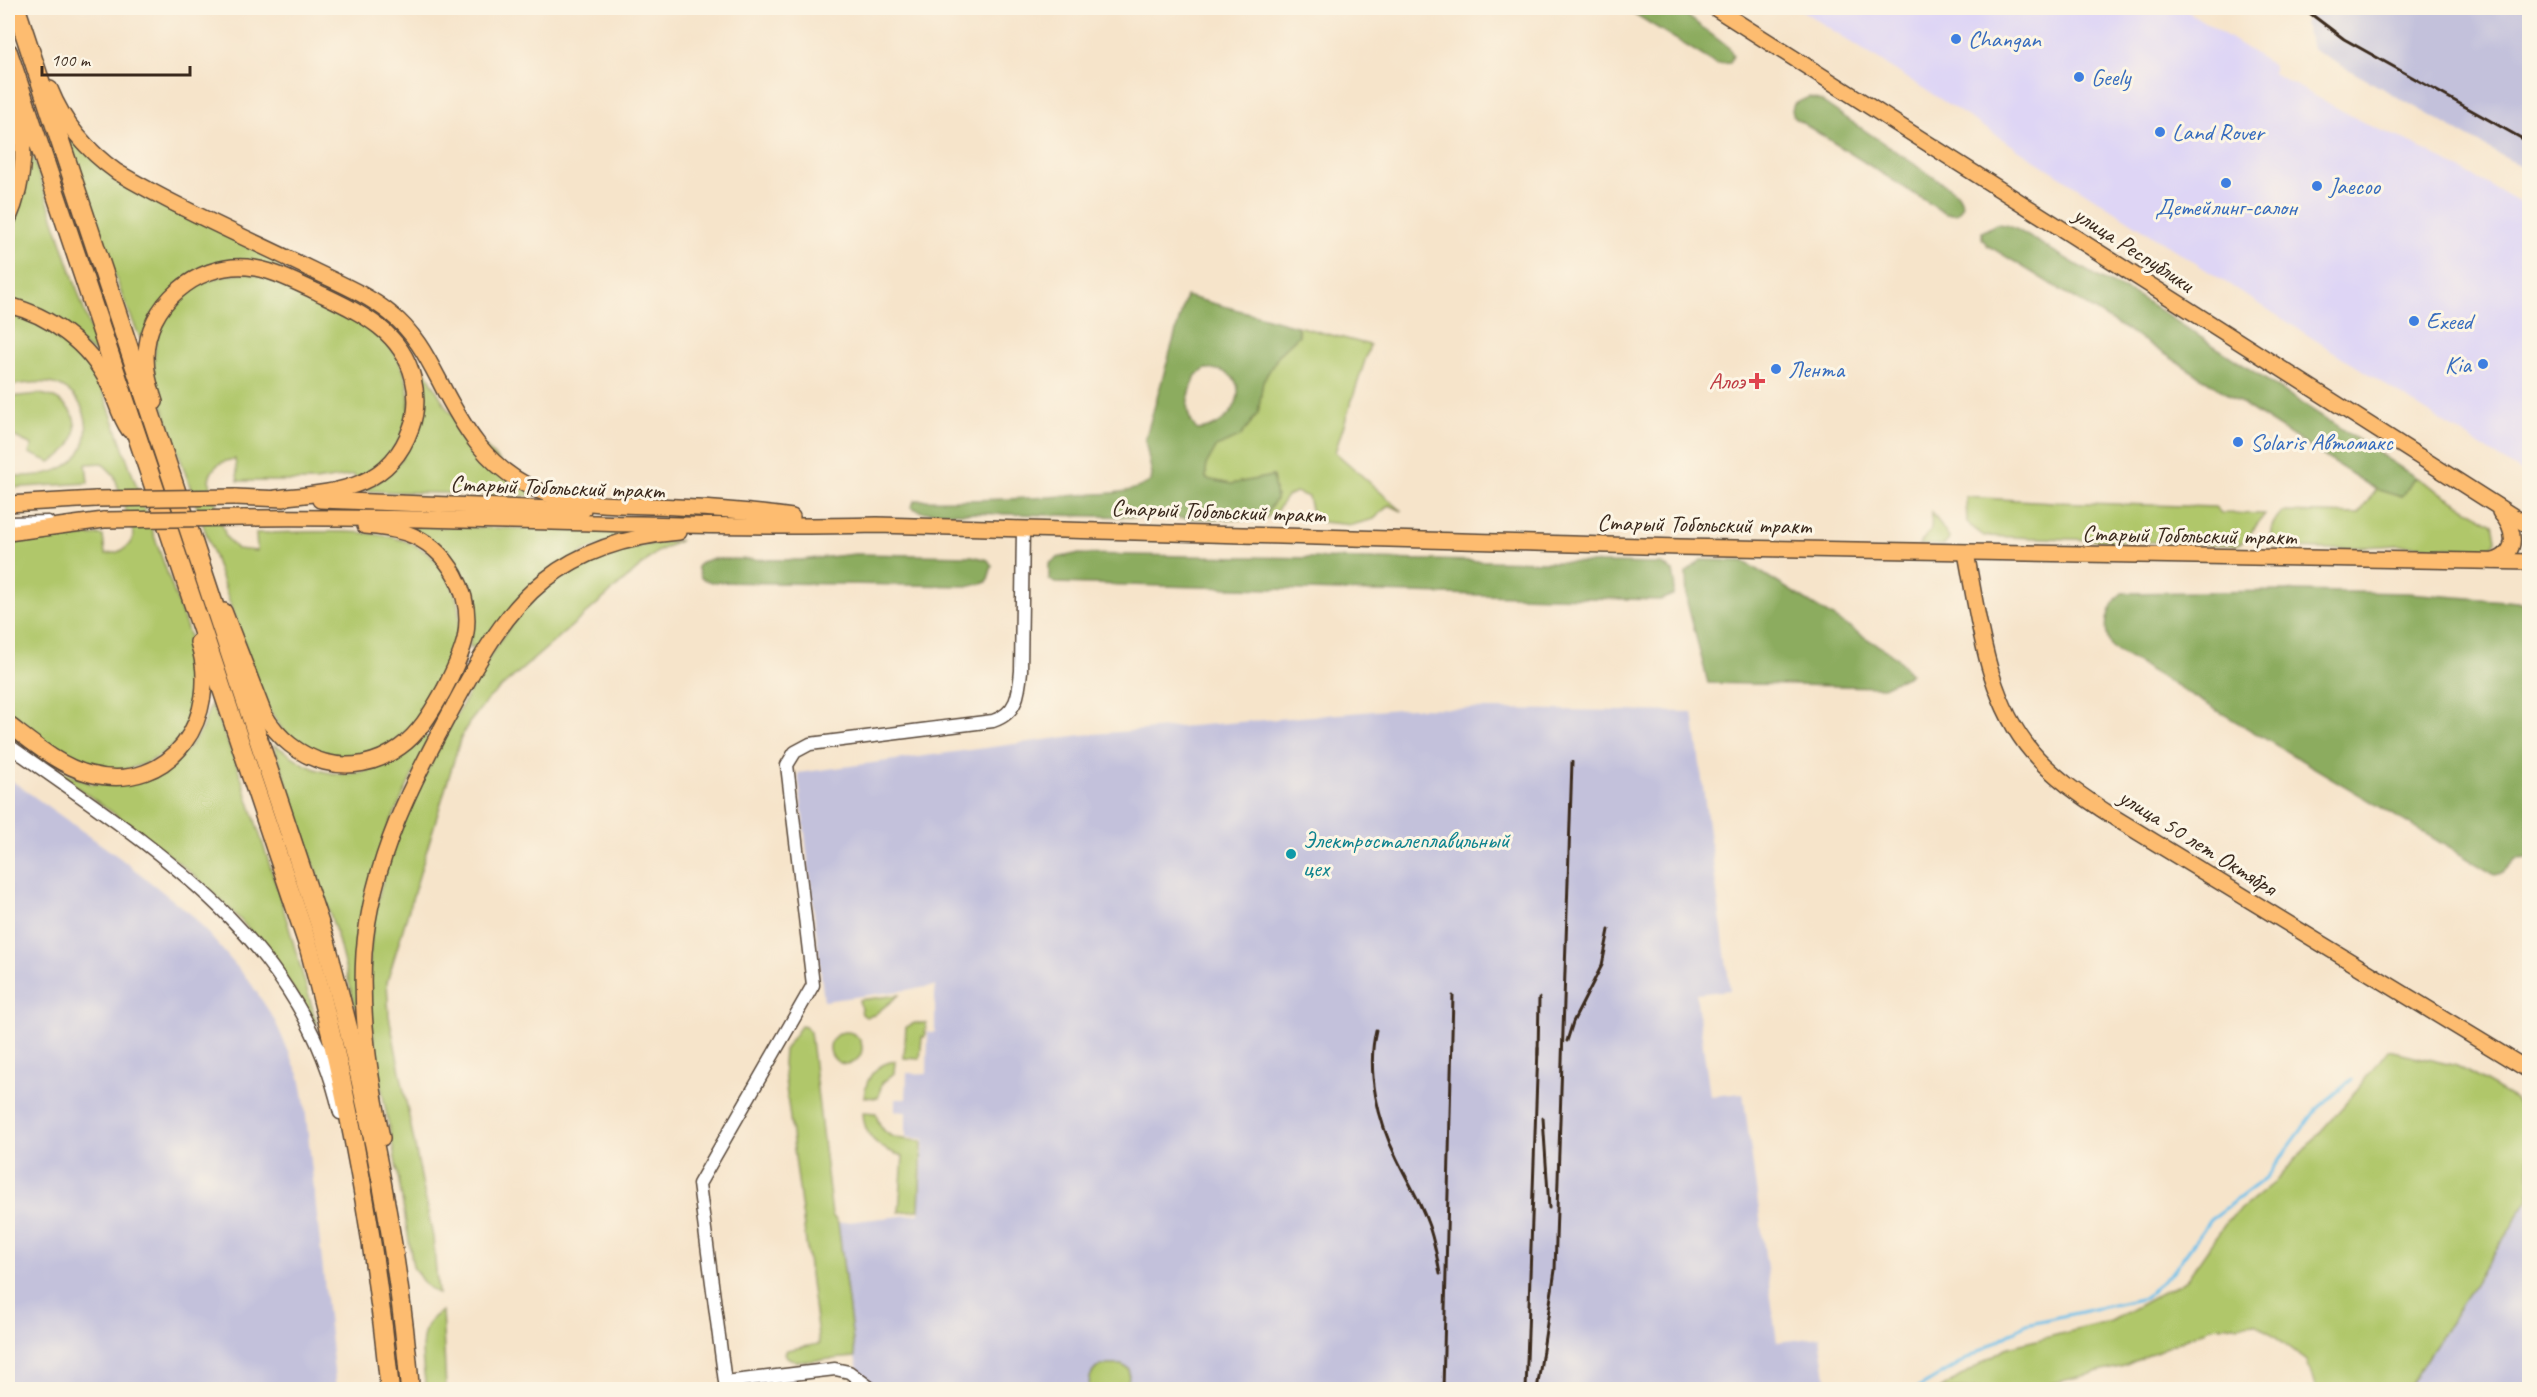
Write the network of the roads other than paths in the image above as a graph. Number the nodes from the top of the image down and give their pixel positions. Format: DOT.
graph roads {
  1 [pos="16,8"];
  2 [pos="22,8"];
  3 [pos="1715,8"];
  4 [pos="8,52"];
  5 [pos="8,74"];
  6 [pos="8,220"];
  7 [pos="8,305"];
  8 [pos="158,438"];
  9 [pos="138,444"];
  10 [pos="276,498"];
  11 [pos="8,504"];
  12 [pos="2494,505"];
  13 [pos="273,518"];
  14 [pos="99,520"];
  15 [pos="795,522"];
  16 [pos="8,523"];
  17 [pos="2529,527"];
  18 [pos="1023,528"];
  19 [pos="8,532"];
  20 [pos="1966,553"];
  21 [pos="2529,562"];
  22 [pos="2490,563"];
  23 [pos="179,567"];
  24 [pos="202,567"];
  25 [pos="8,724"];
  26 [pos="8,745"];
  27 [pos="2529,1071"];
  28 [pos="393,1248"];
  29 [pos="375,1256"];
  30 [pos="390,1389"];
  31 [pos="410,1389"];
  32 [pos="873,1389"];
  1 -- 8 [label="highway"];
  2 -- 15 [label="main road"];
  3 -- 12 [label="main road, улица Республики"];
  4 -- 9 [label="highway"];
  5 -- 6 [label="main road"];
  7 -- 9 [label="main road"];
  8 -- 10 [label="main road"];
  8 -- 24 [label="highway"];
  9 -- 23 [label="highway"];
  10 -- 11 [label="main road, Старый Тобольский тракт, bridge"];
  10 -- 15 [label="main road, Старый Тобольский тракт"];
  12 -- 17 [label="main road, улица Республики"];
  12 -- 22 [label="main road"];
  13 -- 14 [label="main road, Старый Тобольский тракт, bridge"];
  13 -- 15 [label="main road, Старый Тобольский тракт"];
  13 -- 24 [label="main road"];
  14 -- 16 [label="street"];
  14 -- 19 [label="main road, Старый Тобольский тракт"];
  15 -- 18 [label="main road, Старый Тобольский тракт"];
  15 -- 28 [label="main road"];
  18 -- 20 [label="main road, Старый Тобольский тракт"];
  18 -- 32 [label="street"];
  20 -- 22 [label="main road, Старый Тобольский тракт"];
  20 -- 27 [label="main road, улица 50 лет Октября"];
  21 -- 22 [label="main road, Старый Тобольский тракт"];
  23 -- 25 [label="main road"];
  23 -- 29 [label="highway"];
  24 -- 28 [label="highway"];
  26 -- 29 [label="street"];
  28 -- 31 [label="highway"];
  29 -- 30 [label="highway"];
}
